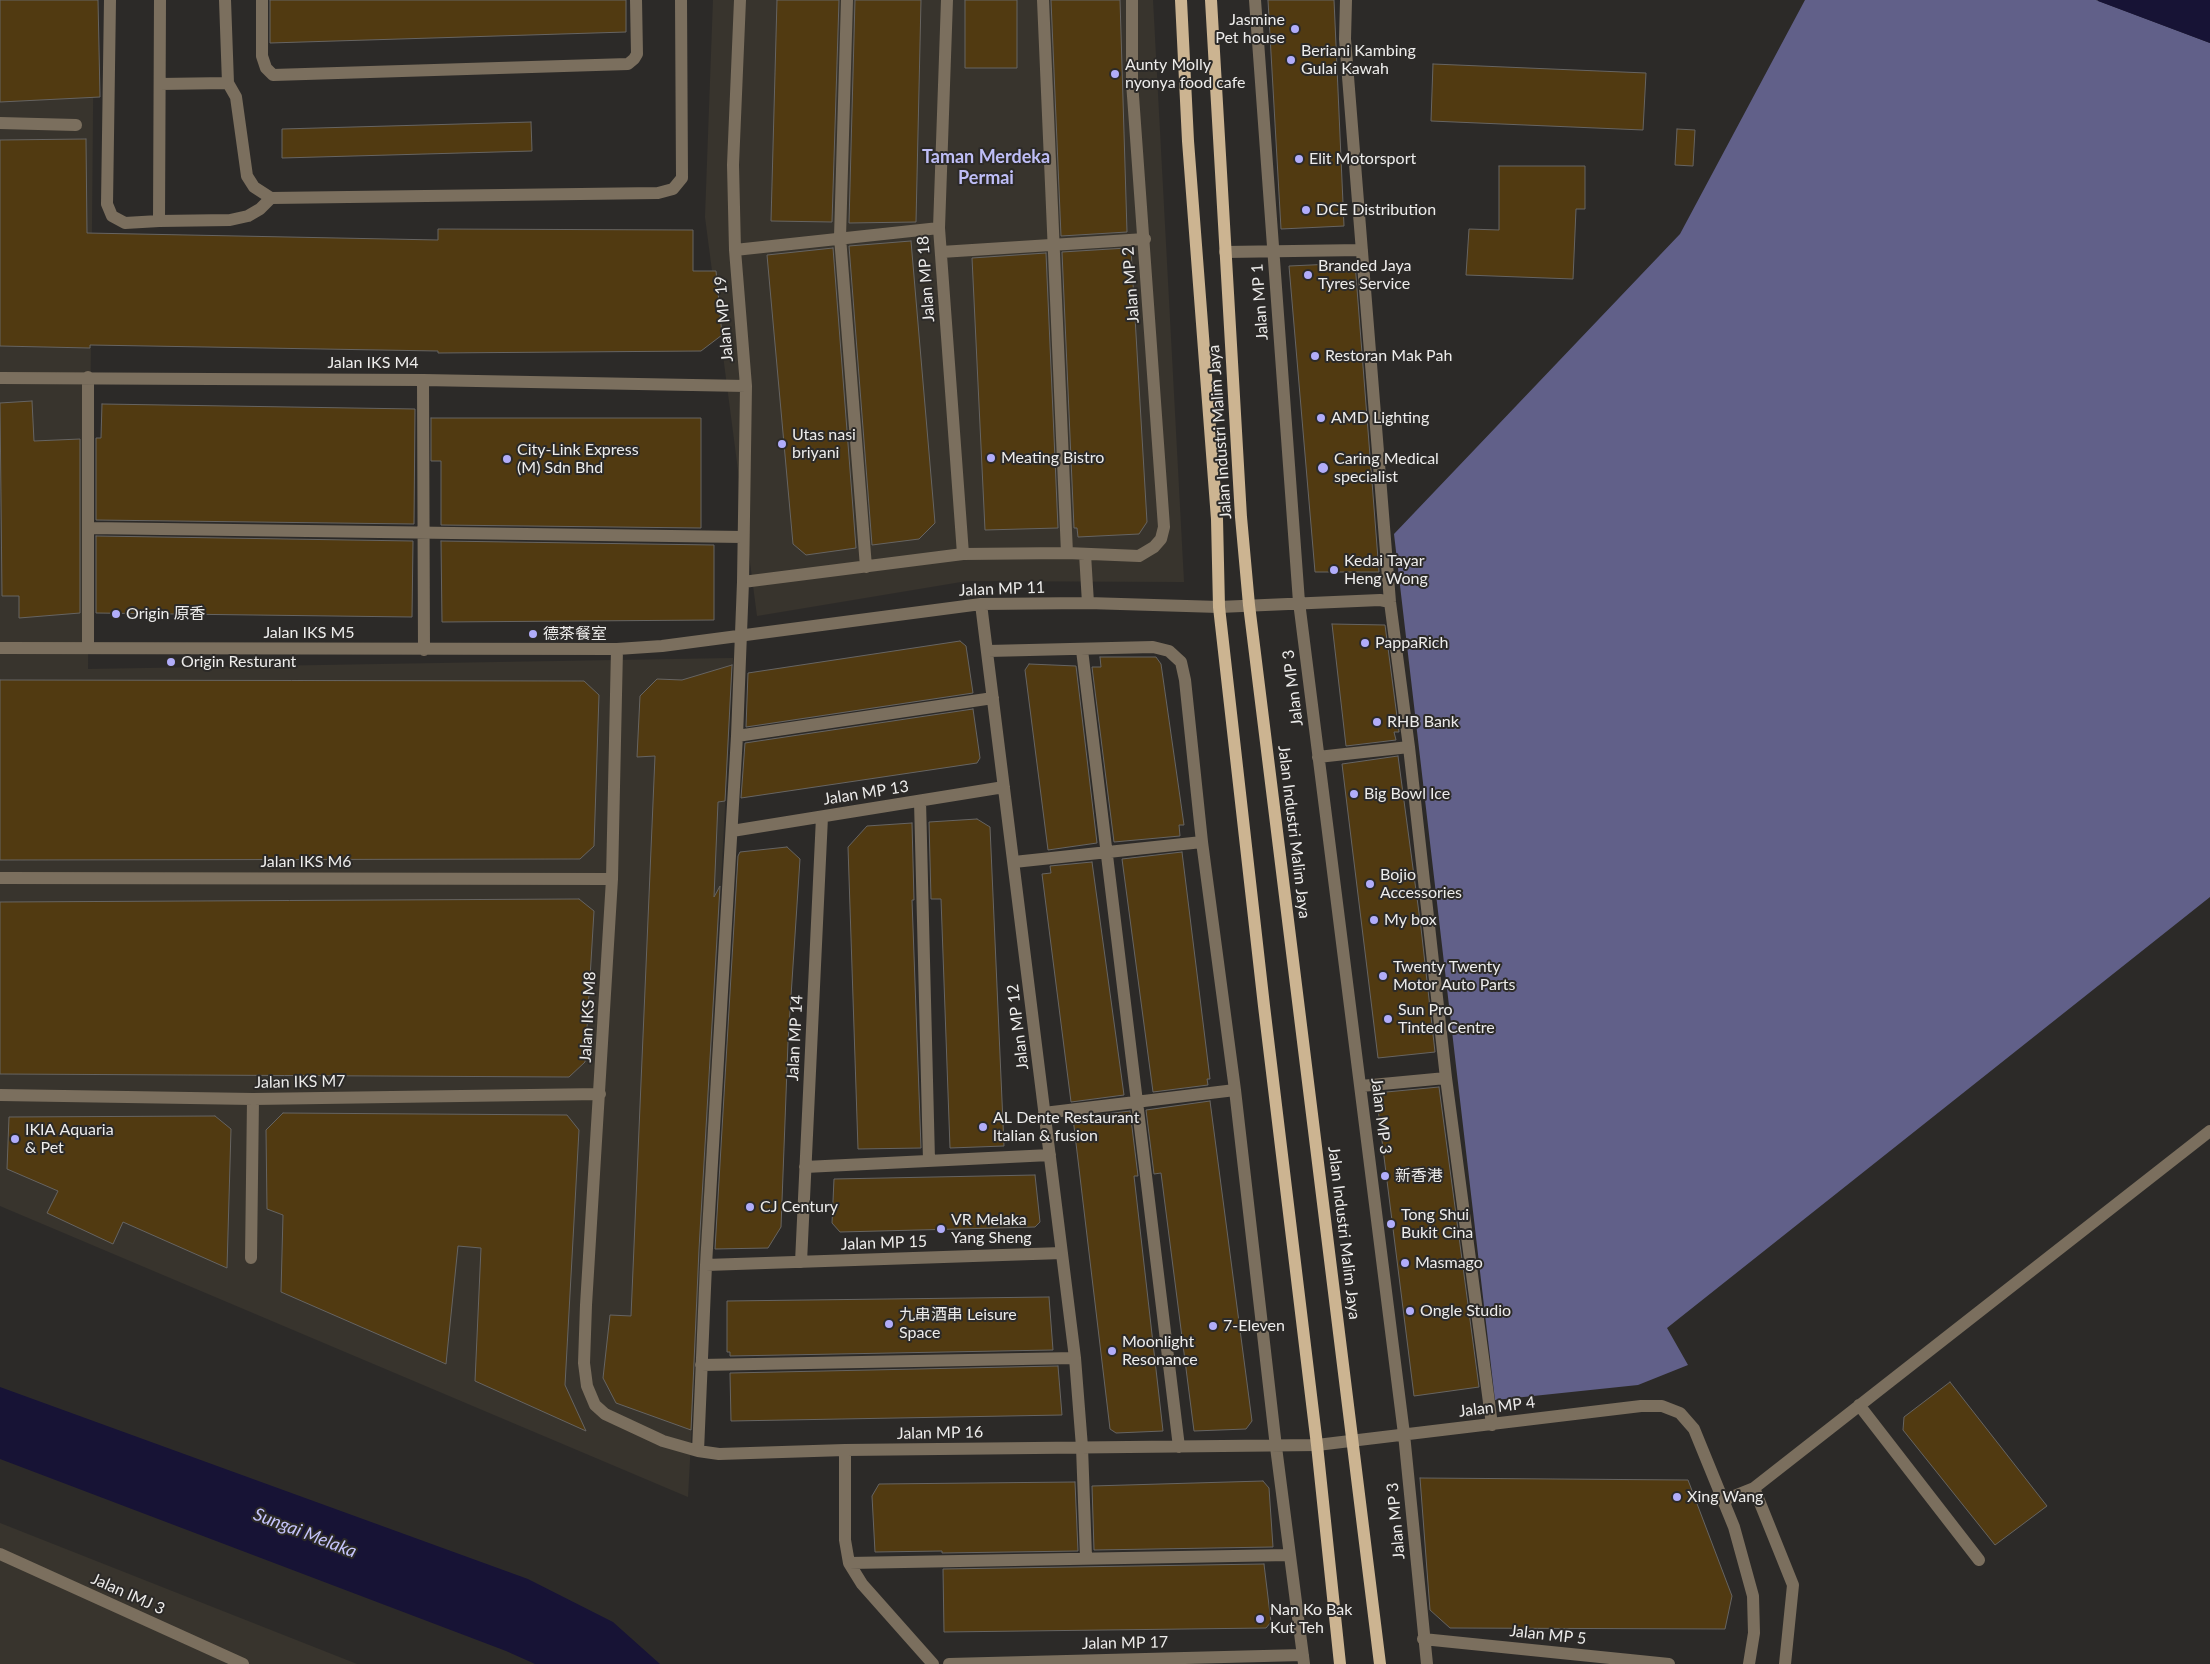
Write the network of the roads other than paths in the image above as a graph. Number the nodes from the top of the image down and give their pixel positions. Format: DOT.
graph roads {
  1 [pos="110,0"];
  2 [pos="160,0"];
  3 [pos="225,0"];
  4 [pos="262,0"];
  5 [pos="636,0"];
  6 [pos="681,0"];
  7 [pos="740,0"];
  8 [pos="847,0"];
  9 [pos="947,0"];
  10 [pos="1043,0"];
  11 [pos="1132,0"];
  12 [pos="1181,0"];
  13 [pos="1211,0"];
  14 [pos="1255,0"];
  15 [pos="1346,0"];
  16 [pos="228,83"];
  17 [pos="160,84"];
  18 [pos="0,123"];
  19 [pos="76,125"];
  20 [pos="271,198"];
  21 [pos="159,221"];
  22 [pos="939,228"];
  23 [pos="840,238"];
  24 [pos="1145,239"];
  25 [pos="1054,245"];
  26 [pos="735,250"];
  27 [pos="1272,250"];
  28 [pos="1362,250"];
  29 [pos="941,252"];
  30 [pos="1225,252"];
  31 [pos="88,377"];
  32 [pos="0,378"];
  33 [pos="423,380"];
  34 [pos="746,386"];
  35 [pos="89,528"];
  36 [pos="422,531"];
  37 [pos="743,537"];
  38 [pos="1067,553"];
  39 [pos="963,554"];
  40 [pos="1085,554"];
  41 [pos="866,567"];
  42 [pos="742,582"];
  43 [pos="1299,602"];
  44 [pos="1390,602"];
  45 [pos="1088,603"];
  46 [pos="981,604"];
  47 [pos="1249,605"];
  48 [pos="1219,607"];
  49 [pos="740,635"];
  50 [pos="0,648"];
  51 [pos="88,648"];
  52 [pos="617,649"];
  53 [pos="424,650"];
  54 [pos="1082,650"];
  55 [pos="988,652"];
  56 [pos="993,698"];
  57 [pos="737,736"];
  58 [pos="1409,747"];
  59 [pos="1318,757"];
  60 [pos="1004,787"];
  61 [pos="920,801"];
  62 [pos="822,817"];
  63 [pos="732,831"];
  64 [pos="1202,842"];
  65 [pos="1107,851"];
  66 [pos="1014,862"];
  67 [pos="0,878"];
  68 [pos="612,880"];
  69 [pos="1446,1078"];
  70 [pos="1361,1086"];
  71 [pos="1235,1090"];
  72 [pos="600,1094"];
  73 [pos="0,1095"];
  74 [pos="253,1099"];
  75 [pos="1137,1102"];
  76 [pos="1044,1113"];
  77 [pos="2210,1131"];
  78 [pos="1050,1155"];
  79 [pos="929,1160"];
  80 [pos="805,1167"];
  81 [pos="1062,1253"];
  82 [pos="251,1258"];
  83 [pos="801,1262"];
  84 [pos="706,1265"];
  85 [pos="1075,1358"];
  86 [pos="701,1365"];
  87 [pos="587,1386"];
  88 [pos="1860,1405"];
  89 [pos="1492,1425"];
  90 [pos="1404,1434"];
  91 [pos="1354,1441"];
  92 [pos="1317,1445"];
  93 [pos="1082,1447"];
  94 [pos="1179,1447"];
  95 [pos="1276,1447"];
  96 [pos="845,1450"];
  97 [pos="698,1451"];
  98 [pos="1754,1488"];
  99 [pos="1724,1500"];
  100 [pos="0,1554"];
  101 [pos="1290,1555"];
  102 [pos="1086,1557"];
  103 [pos="1979,1560"];
  104 [pos="849,1562"];
  105 [pos="1423,1639"];
  106 [pos="1303,1660"];
  107 [pos="243,1664"];
  108 [pos="933,1664"];
  109 [pos="949,1664"];
  110 [pos="1340,1664"];
  111 [pos="1380,1664"];
  112 [pos="1426,1664"];
  113 [pos="1669,1664"];
  114 [pos="1749,1664"];
  115 [pos="1785,1664"];
  1 -- 21 [label="street"];
  2 -- 17 [label="street"];
  3 -- 16 [label="street"];
  4 -- 5 [label="street"];
  6 -- 20 [label="street"];
  7 -- 26 [label="street, Jalan MP 19"];
  8 -- 23 [label="street"];
  9 -- 22 [label="street, Jalan MP 18"];
  10 -- 25 [label="street"];
  11 -- 24 [label="street, Jalan MP 2"];
  12 -- 48 [label="main road, Jalan Industri Malim Jaya"];
  13 -- 30 [label="main road, Jalan Industri Malim Jaya"];
  14 -- 27 [label="street, Jalan MP 1"];
  15 -- 28 [label="street"];
  16 -- 17 [label="street"];
  16 -- 20 [label="street"];
  17 -- 21 [label="street"];
  18 -- 19 [label="street"];
  20 -- 21 [label="street"];
  22 -- 23 [label="street"];
  22 -- 29 [label="street, Jalan MP 18"];
  23 -- 26 [label="street"];
  23 -- 41 [label="street"];
  24 -- 25 [label="street"];
  24 -- 40 [label="street, Jalan MP 2"];
  25 -- 29 [label="street"];
  25 -- 38 [label="street"];
  26 -- 34 [label="street, Jalan MP 19"];
  27 -- 28 [label="street"];
  27 -- 30 [label="street"];
  27 -- 43 [label="street, Jalan MP 1"];
  28 -- 44 [label="street"];
  29 -- 39 [label="street, Jalan MP 18"];
  30 -- 47 [label="main road, Jalan Industri Malim Jaya"];
  31 -- 32 [label="street, Jalan IKS M4"];
  31 -- 33 [label="street, Jalan IKS M4"];
  31 -- 35 [label="street"];
  33 -- 34 [label="street, Jalan IKS M4"];
  33 -- 36 [label="street"];
  34 -- 37 [label="street, Jalan MP 19"];
  35 -- 36 [label="street"];
  35 -- 51 [label="street"];
  36 -- 37 [label="street"];
  36 -- 53 [label="street"];
  37 -- 42 [label="street, Jalan MP 19"];
  38 -- 39 [label="street"];
  38 -- 40 [label="street"];
  39 -- 41 [label="street"];
  40 -- 45 [label="street"];
  41 -- 42 [label="street"];
  42 -- 49 [label="street, Jalan MP 19"];
  43 -- 44 [label="street, Jalan MP 11"];
  43 -- 47 [label="street, Jalan MP 11"];
  43 -- 59 [label="street, Jalan MP 3"];
  44 -- 58 [label="street"];
  45 -- 46 [label="street, Jalan MP 11"];
  45 -- 48 [label="street, Jalan MP 11"];
  46 -- 49 [label="street, Jalan MP 11"];
  46 -- 55 [label="street, Jalan MP 12"];
  47 -- 48 [label="street, Jalan MP 11"];
  47 -- 91 [label="main road, Jalan Industri Malim Jaya"];
  48 -- 92 [label="main road, Jalan Industri Malim Jaya"];
  49 -- 52 [label="street, Jalan MP 11"];
  49 -- 57 [label="street, Jalan MP 19"];
  50 -- 51 [label="street, Jalan IKS M5"];
  51 -- 53 [label="street, Jalan IKS M5"];
  52 -- 53 [label="street, Jalan IKS M5"];
  52 -- 68 [label="street, Jalan IKS M8"];
  54 -- 55 [label="street"];
  54 -- 64 [label="street"];
  54 -- 65 [label="street"];
  55 -- 56 [label="street, Jalan MP 12"];
  56 -- 57 [label="street"];
  56 -- 60 [label="street, Jalan MP 12"];
  57 -- 63 [label="street, Jalan MP 19"];
  58 -- 59 [label="street"];
  58 -- 69 [label="street"];
  59 -- 70 [label="street, Jalan MP 3"];
  60 -- 61 [label="street, Jalan MP 13"];
  60 -- 66 [label="street, Jalan MP 12"];
  61 -- 62 [label="street, Jalan MP 13"];
  61 -- 79 [label="street"];
  62 -- 63 [label="street, Jalan MP 13"];
  62 -- 80 [label="street, Jalan MP 14"];
  63 -- 84 [label="street, Jalan MP 19"];
  64 -- 65 [label="street"];
  64 -- 71 [label="street"];
  65 -- 66 [label="street"];
  65 -- 75 [label="street"];
  66 -- 76 [label="street, Jalan MP 12"];
  67 -- 68 [label="street, Jalan IKS M6"];
  68 -- 72 [label="street, Jalan IKS M8"];
  69 -- 70 [label="street"];
  69 -- 89 [label="street"];
  70 -- 90 [label="street, Jalan MP 3"];
  71 -- 75 [label="street"];
  71 -- 95 [label="street"];
  72 -- 74 [label="street, Jalan IKS M7"];
  72 -- 87 [label="street, Jalan IKS M8"];
  73 -- 74 [label="street, Jalan IKS M7"];
  74 -- 82 [label="street"];
  75 -- 76 [label="street"];
  75 -- 94 [label="street"];
  76 -- 78 [label="street, Jalan MP 12"];
  77 -- 88 [label="street"];
  78 -- 79 [label="street"];
  78 -- 81 [label="street, Jalan MP 12"];
  79 -- 80 [label="street"];
  80 -- 83 [label="street, Jalan MP 14"];
  81 -- 83 [label="street, Jalan MP 15"];
  81 -- 85 [label="street, Jalan MP 12"];
  83 -- 84 [label="street, Jalan MP 15"];
  84 -- 86 [label="street, Jalan MP 19"];
  85 -- 86 [label="street"];
  85 -- 93 [label="street, Jalan MP 12"];
  86 -- 97 [label="street, Jalan MP 19"];
  87 -- 97 [label="street, Jalan MP 16"];
  88 -- 98 [label="street"];
  88 -- 103 [label="street"];
  89 -- 90 [label="street, Jalan MP 4"];
  89 -- 99 [label="street, Jalan MP 4"];
  90 -- 91 [label="street, Jalan MP 4"];
  90 -- 105 [label="street, Jalan MP 3"];
  91 -- 92 [label="street, Jalan MP 4"];
  91 -- 111 [label="main road, Jalan Industri Malim Jaya"];
  92 -- 95 [label="street, Jalan MP 16"];
  92 -- 110 [label="main road, Jalan Industri Malim Jaya"];
  93 -- 94 [label="street, Jalan MP 16"];
  93 -- 96 [label="street, Jalan MP 16"];
  93 -- 102 [label="street, Jalan MP 12"];
  94 -- 95 [label="street, Jalan MP 16"];
  95 -- 101 [label="street"];
  96 -- 97 [label="street, Jalan MP 16"];
  96 -- 104 [label="street"];
  98 -- 99 [label="street"];
  98 -- 115 [label="street"];
  99 -- 114 [label="street"];
  100 -- 107 [label="street, Jalan IMJ 3"];
  101 -- 102 [label="street"];
  101 -- 106 [label="street"];
  102 -- 104 [label="street"];
  104 -- 108 [label="street"];
  105 -- 112 [label="street, Jalan MP 3"];
  105 -- 113 [label="street, Jalan MP 5"];
  106 -- 109 [label="street, Jalan MP 17"];
}
